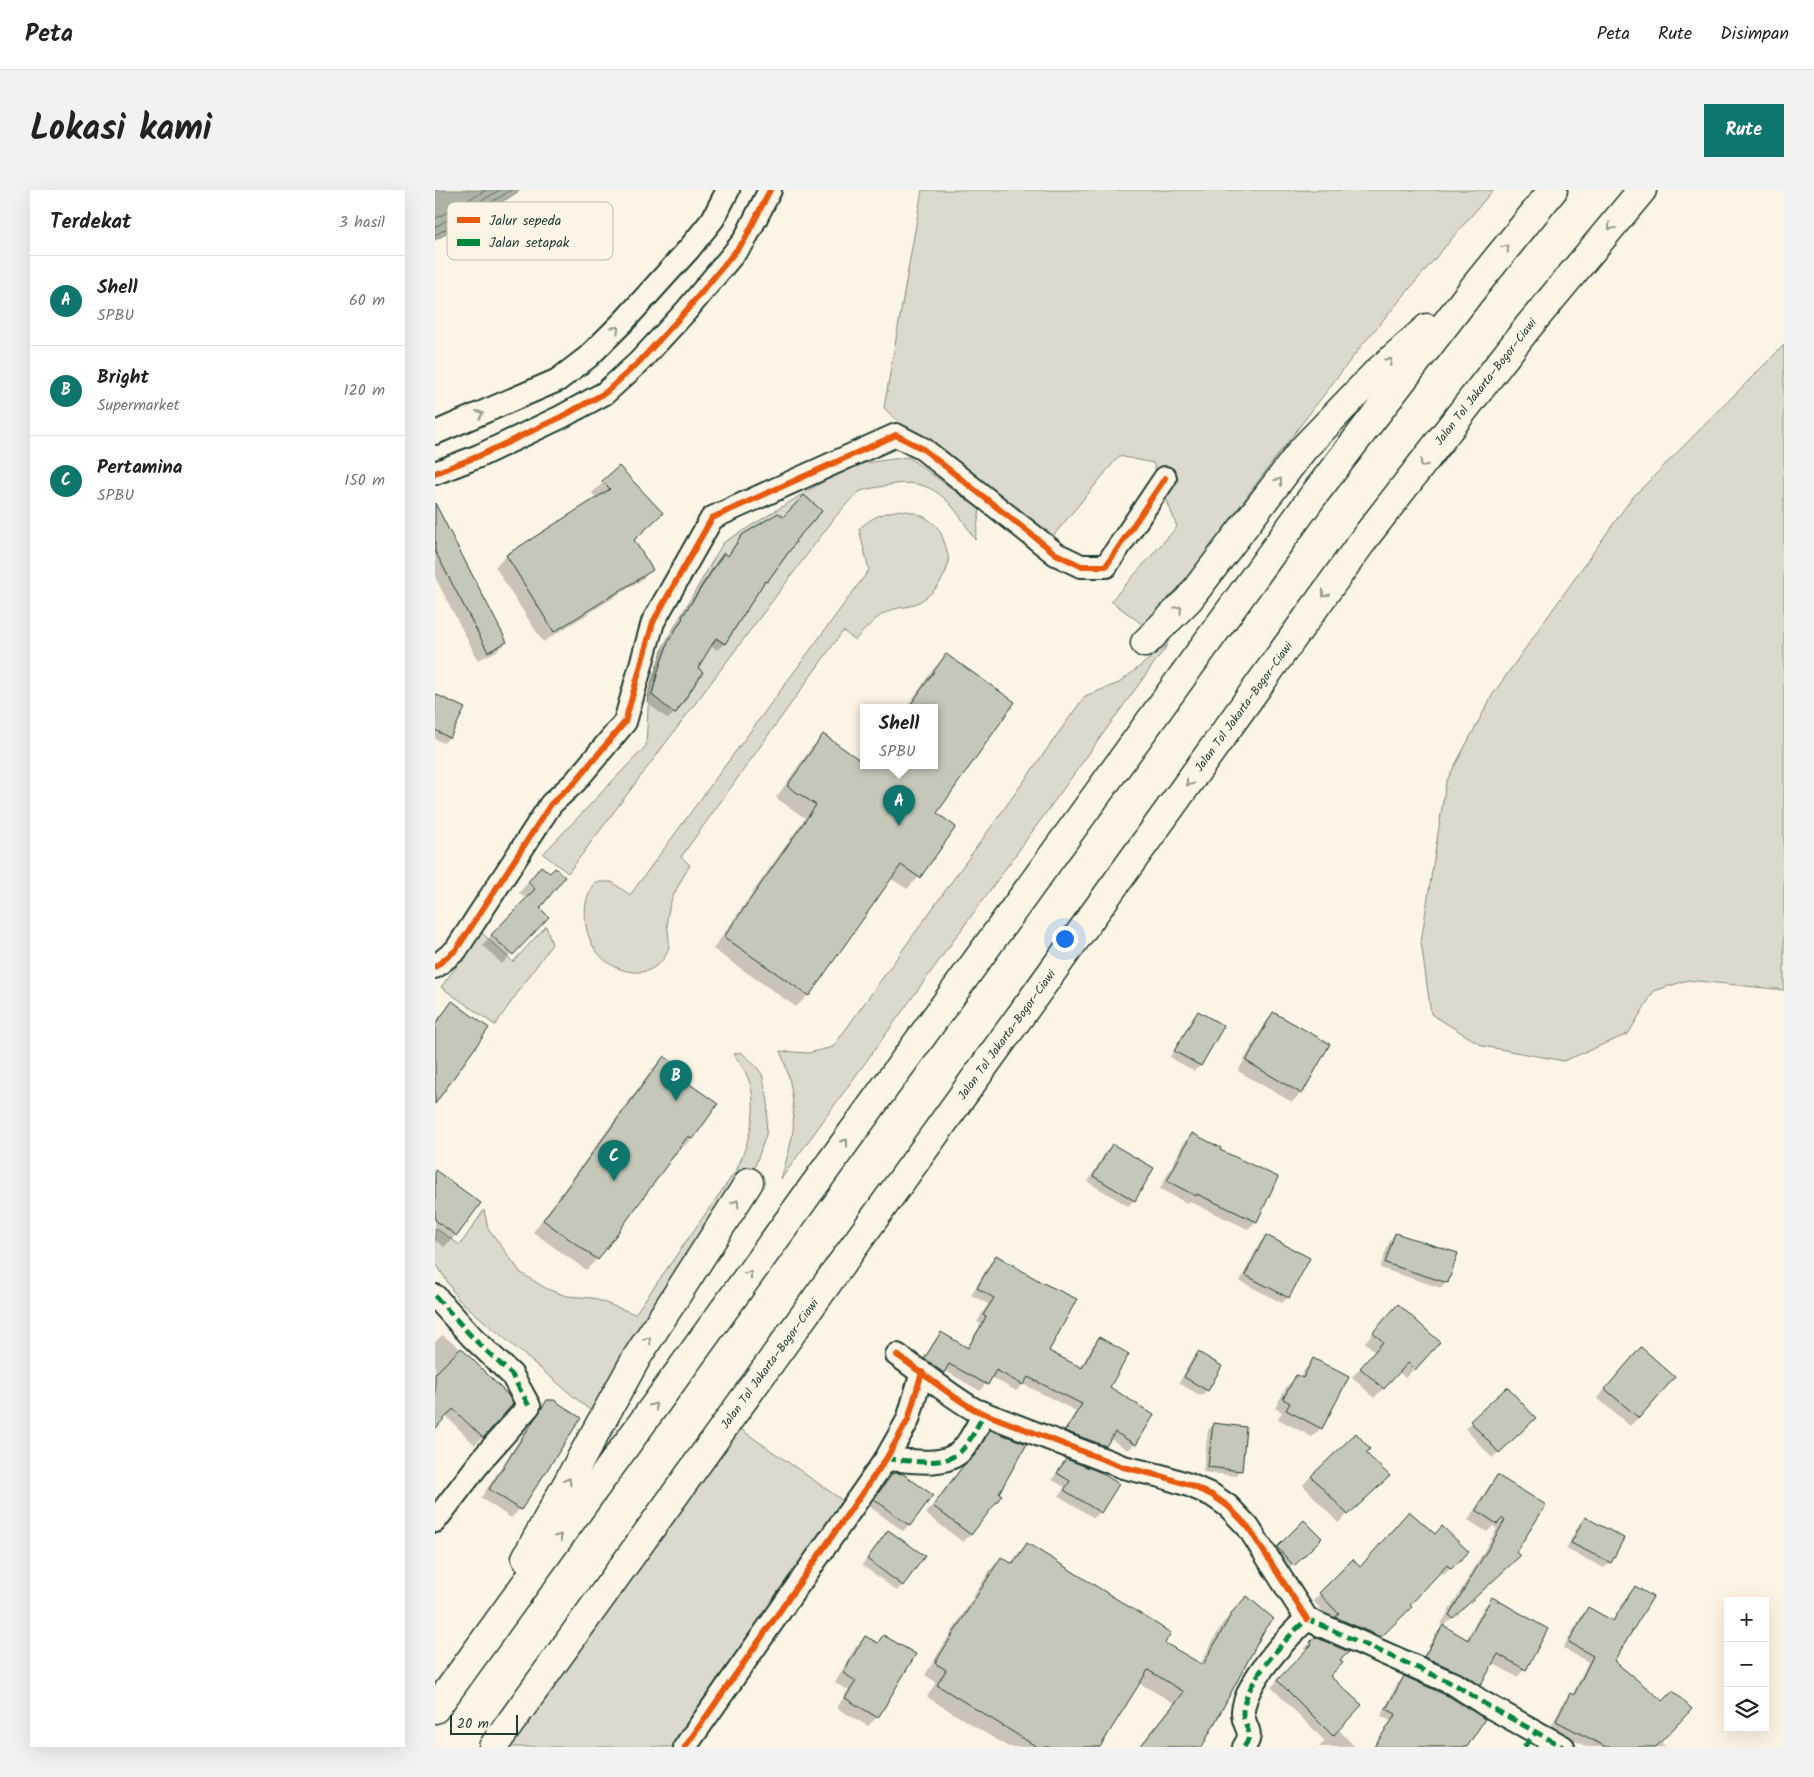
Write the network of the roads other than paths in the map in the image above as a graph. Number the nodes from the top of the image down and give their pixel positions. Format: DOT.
graph roads {
  1 [pos="728,190"];
  2 [pos="770,190"];
  3 [pos="1553,190"];
  4 [pos="1642,190"];
  5 [pos="1475,286"];
  6 [pos="435,433"];
  7 [pos="435,473"];
  8 [pos="1165,478"];
  9 [pos="1145,643"];
  10 [pos="435,967"];
  11 [pos="749,1182"];
  12 [pos="435,1296"];
  13 [pos="897,1355"];
  14 [pos="922,1372"];
  15 [pos="984,1414"];
  16 [pos="886,1459"];
  17 [pos="435,1521"];
  18 [pos="1307,1619"];
  19 [pos="469,1662"];
  20 [pos="435,1709"];
  21 [pos="1530,1739"];
  22 [pos="493,1747"];
  23 [pos="685,1747"];
  24 [pos="1244,1747"];
  25 [pos="1563,1747"];
  6 -- 1 [label="street, one-way"];
  2 -- 7 [label="street"];
  5 -- 3 [label="highway, one-way"];
  4 -- 22 [label="highway, Jalan Tol Jakarta–Bogor–Ciawi, one-way"];
  9 -- 5 [label="highway, one-way"];
  19 -- 5 [label="highway, one-way"];
  8 -- 10 [label="street"];
  19 -- 11 [label="highway, one-way"];
  12 -- 17 [label="street"];
  13 -- 14 [label="street"];
  14 -- 15 [label="street"];
  14 -- 16 [label="street"];
  15 -- 16 [label="street"];
  15 -- 18 [label="street"];
  16 -- 23 [label="street"];
  18 -- 21 [label="street"];
  18 -- 24 [label="street"];
  19 -- 20 [label="highway"];
  21 -- 25 [label="street"];
}
